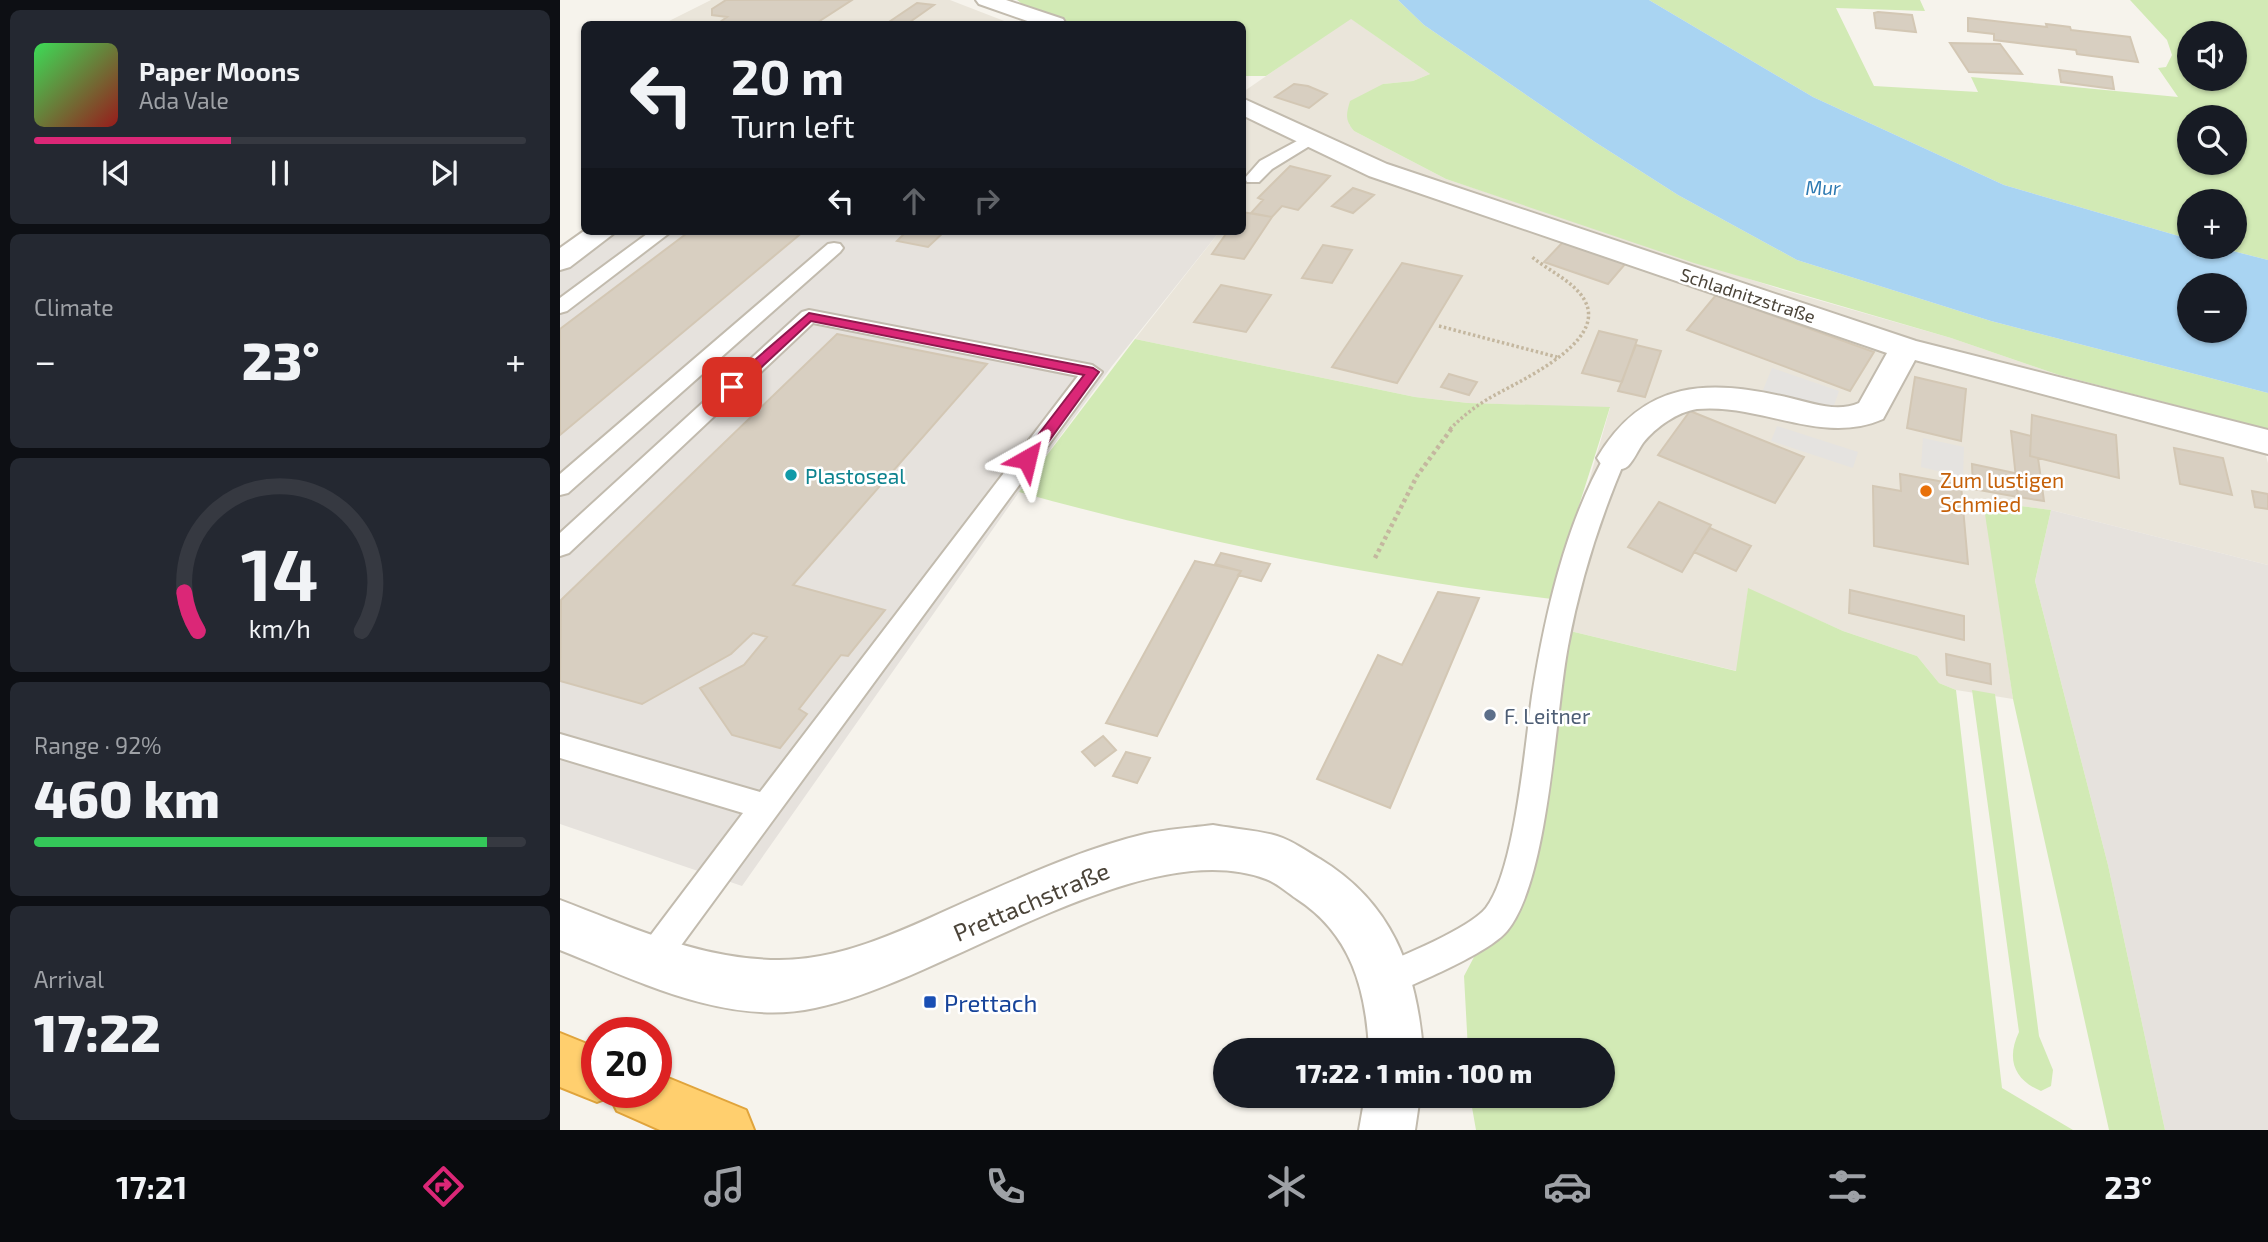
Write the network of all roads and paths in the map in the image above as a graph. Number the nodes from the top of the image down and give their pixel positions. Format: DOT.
graph roads {
  1 [pos="986,0"];
  2 [pos="1046,21"];
  3 [pos="1246,108"];
  4 [pos="1310,139"];
  5 [pos="1253,178"];
  6 [pos="1540,224"];
  7 [pos="597,235"];
  8 [pos="658,235"];
  9 [pos="834,248"];
  10 [pos="560,261"];
  11 [pos="560,307"];
  12 [pos="1439,327"];
  13 [pos="1906,348"];
  14 [pos="1558,358"];
  15 [pos="2268,442"];
  16 [pos="1615,458"];
  17 [pos="560,487"];
  18 [pos="560,547"];
  19 [pos="1375,558"];
  20 [pos="560,746"];
  21 [pos="767,807"];
  22 [pos="560,925"];
  23 [pos="652,959"];
  24 [pos="1386,980"];
  25 [pos="1396,1038"];
  26 [pos="560,1060"];
  27 [pos="581,1069"];
  28 [pos="672,1107"];
  29 [pos="1392,1108"];
  30 [pos="726,1130"];
  31 [pos="1387,1130"];
  1 -- 2 [label="street"];
  3 -- 4 [label="street, Schladnitzstraße"];
  4 -- 5 [label="lane"];
  4 -- 6 [label="street, Schladnitzstraße"];
  6 -- 13 [label="street, Schladnitzstraße"];
  6 -- 14 [label="path"];
  7 -- 10 [label="street"];
  8 -- 11 [label="lane"];
  9 -- 17 [label="lane"];
  12 -- 14 [label="path"];
  13 -- 15 [label="street, Schladnitzstraße"];
  13 -- 16 [label="street"];
  14 -- 19 [label="path"];
  16 -- 24 [label="lane"];
  18 -- 21 [label="lane"];
  20 -- 21 [label="lane"];
  21 -- 23 [label="lane"];
  22 -- 23 [label="street, Prettachstraße"];
  23 -- 24 [label="street, Prettachstraße"];
  24 -- 25 [label="street, Prettachstraße"];
  26 -- 27 [label="highway"];
  28 -- 30 [label="highway"];
  29 -- 31 [label="street"];
}
